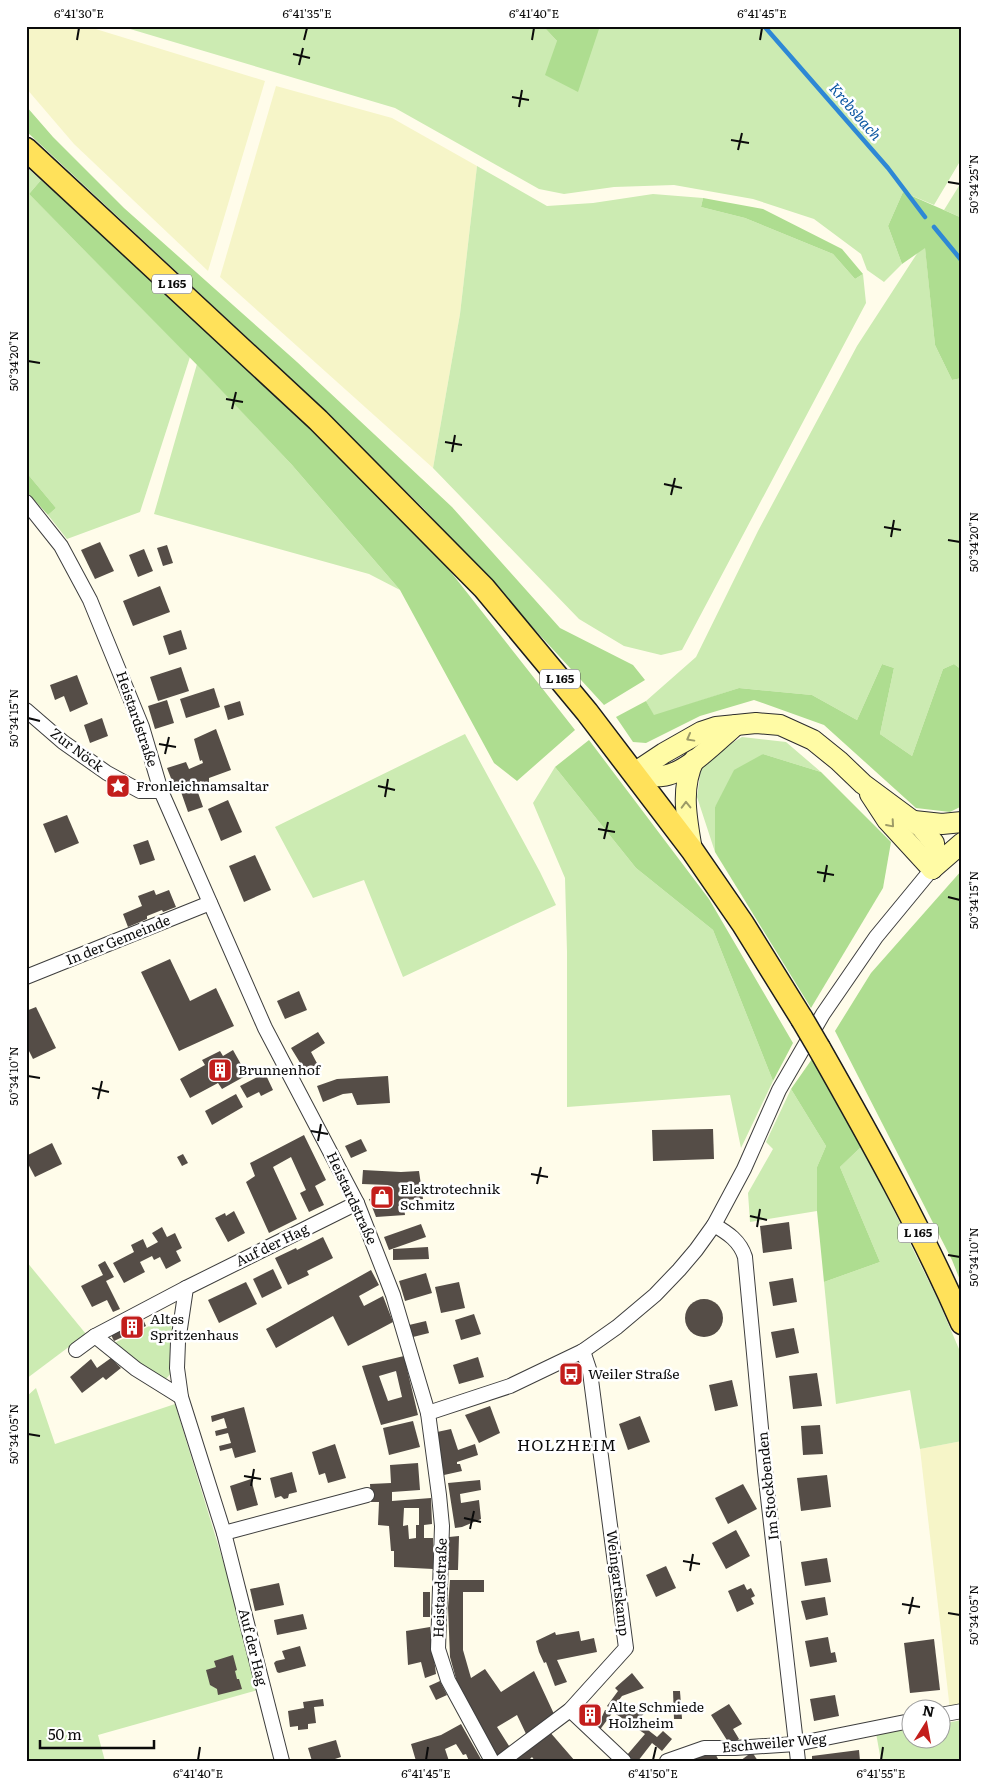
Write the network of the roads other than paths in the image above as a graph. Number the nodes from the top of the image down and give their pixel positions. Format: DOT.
graph roads {
  1 [pos="26,149"];
  2 [pos="26,502"];
  3 [pos="26,710"];
  4 [pos="736,726"];
  5 [pos="694,760"];
  6 [pos="634,773"];
  7 [pos="863,784"];
  8 [pos="160,791"];
  9 [pos="914,821"];
  10 [pos="962,822"];
  11 [pos="962,842"];
  12 [pos="692,850"];
  13 [pos="932,869"];
  14 [pos="210,903"];
  15 [pos="26,977"];
  16 [pos="357,1203"];
  17 [pos="714,1225"];
  18 [pos="186,1288"];
  19 [pos="962,1323"];
  20 [pos="95,1336"];
  21 [pos="76,1350"];
  22 [pos="583,1351"];
  23 [pos="181,1397"];
  24 [pos="428,1413"];
  25 [pos="367,1495"];
  26 [pos="224,1533"];
  27 [pos="570,1710"];
  28 [pos="900,1724"];
  29 [pos="796,1744"];
  30 [pos="282,1761"];
  31 [pos="492,1761"];
  32 [pos="502,1761"];
  33 [pos="624,1761"];
  34 [pos="667,1761"];
  35 [pos="798,1761"];
  1 -- 6 [label="main road, L 165"];
  2 -- 8 [label="street, Heistardstraße"];
  3 -- 8 [label="street, Zur Nöck"];
  4 -- 5 [label="main road"];
  4 -- 6 [label="main road, one-way"];
  4 -- 7 [label="main road"];
  5 -- 6 [label="main road"];
  12 -- 5 [label="main road, L 165, one-way"];
  6 -- 12 [label="main road, L 165"];
  7 -- 9 [label="main road"];
  7 -- 13 [label="main road, one-way"];
  8 -- 14 [label="street, Heistardstraße"];
  9 -- 10 [label="main road"];
  9 -- 13 [label="main road"];
  11 -- 13 [label="main road"];
  12 -- 19 [label="main road, L 165, bridge"];
  13 -- 17 [label="street"];
  14 -- 15 [label="street, In der Gemeinde"];
  14 -- 16 [label="street, Heistardstraße"];
  16 -- 18 [label="street, Auf der Hag"];
  16 -- 24 [label="street, Heistardstraße"];
  17 -- 22 [label="street"];
  17 -- 29 [label="street, Im Stockbenden"];
  18 -- 20 [label="street, Auf der Hag"];
  18 -- 23 [label="street, Auf der Hag"];
  20 -- 21 [label="street, Auf der Hag"];
  20 -- 23 [label="street"];
  22 -- 24 [label="street"];
  22 -- 27 [label="street, Weingartskamp"];
  23 -- 26 [label="street, Auf der Hag"];
  24 -- 31 [label="street, Heistardstraße"];
  25 -- 26 [label="street"];
  26 -- 30 [label="street, Auf der Hag"];
  27 -- 32 [label="street, Weingartskamp"];
  27 -- 33 [label="street"];
  28 -- 29 [label="street, Eschweiler Weg"];
  29 -- 34 [label="street, Eschweiler Weg"];
  29 -- 35 [label="street, Im Stockbenden"];
}
